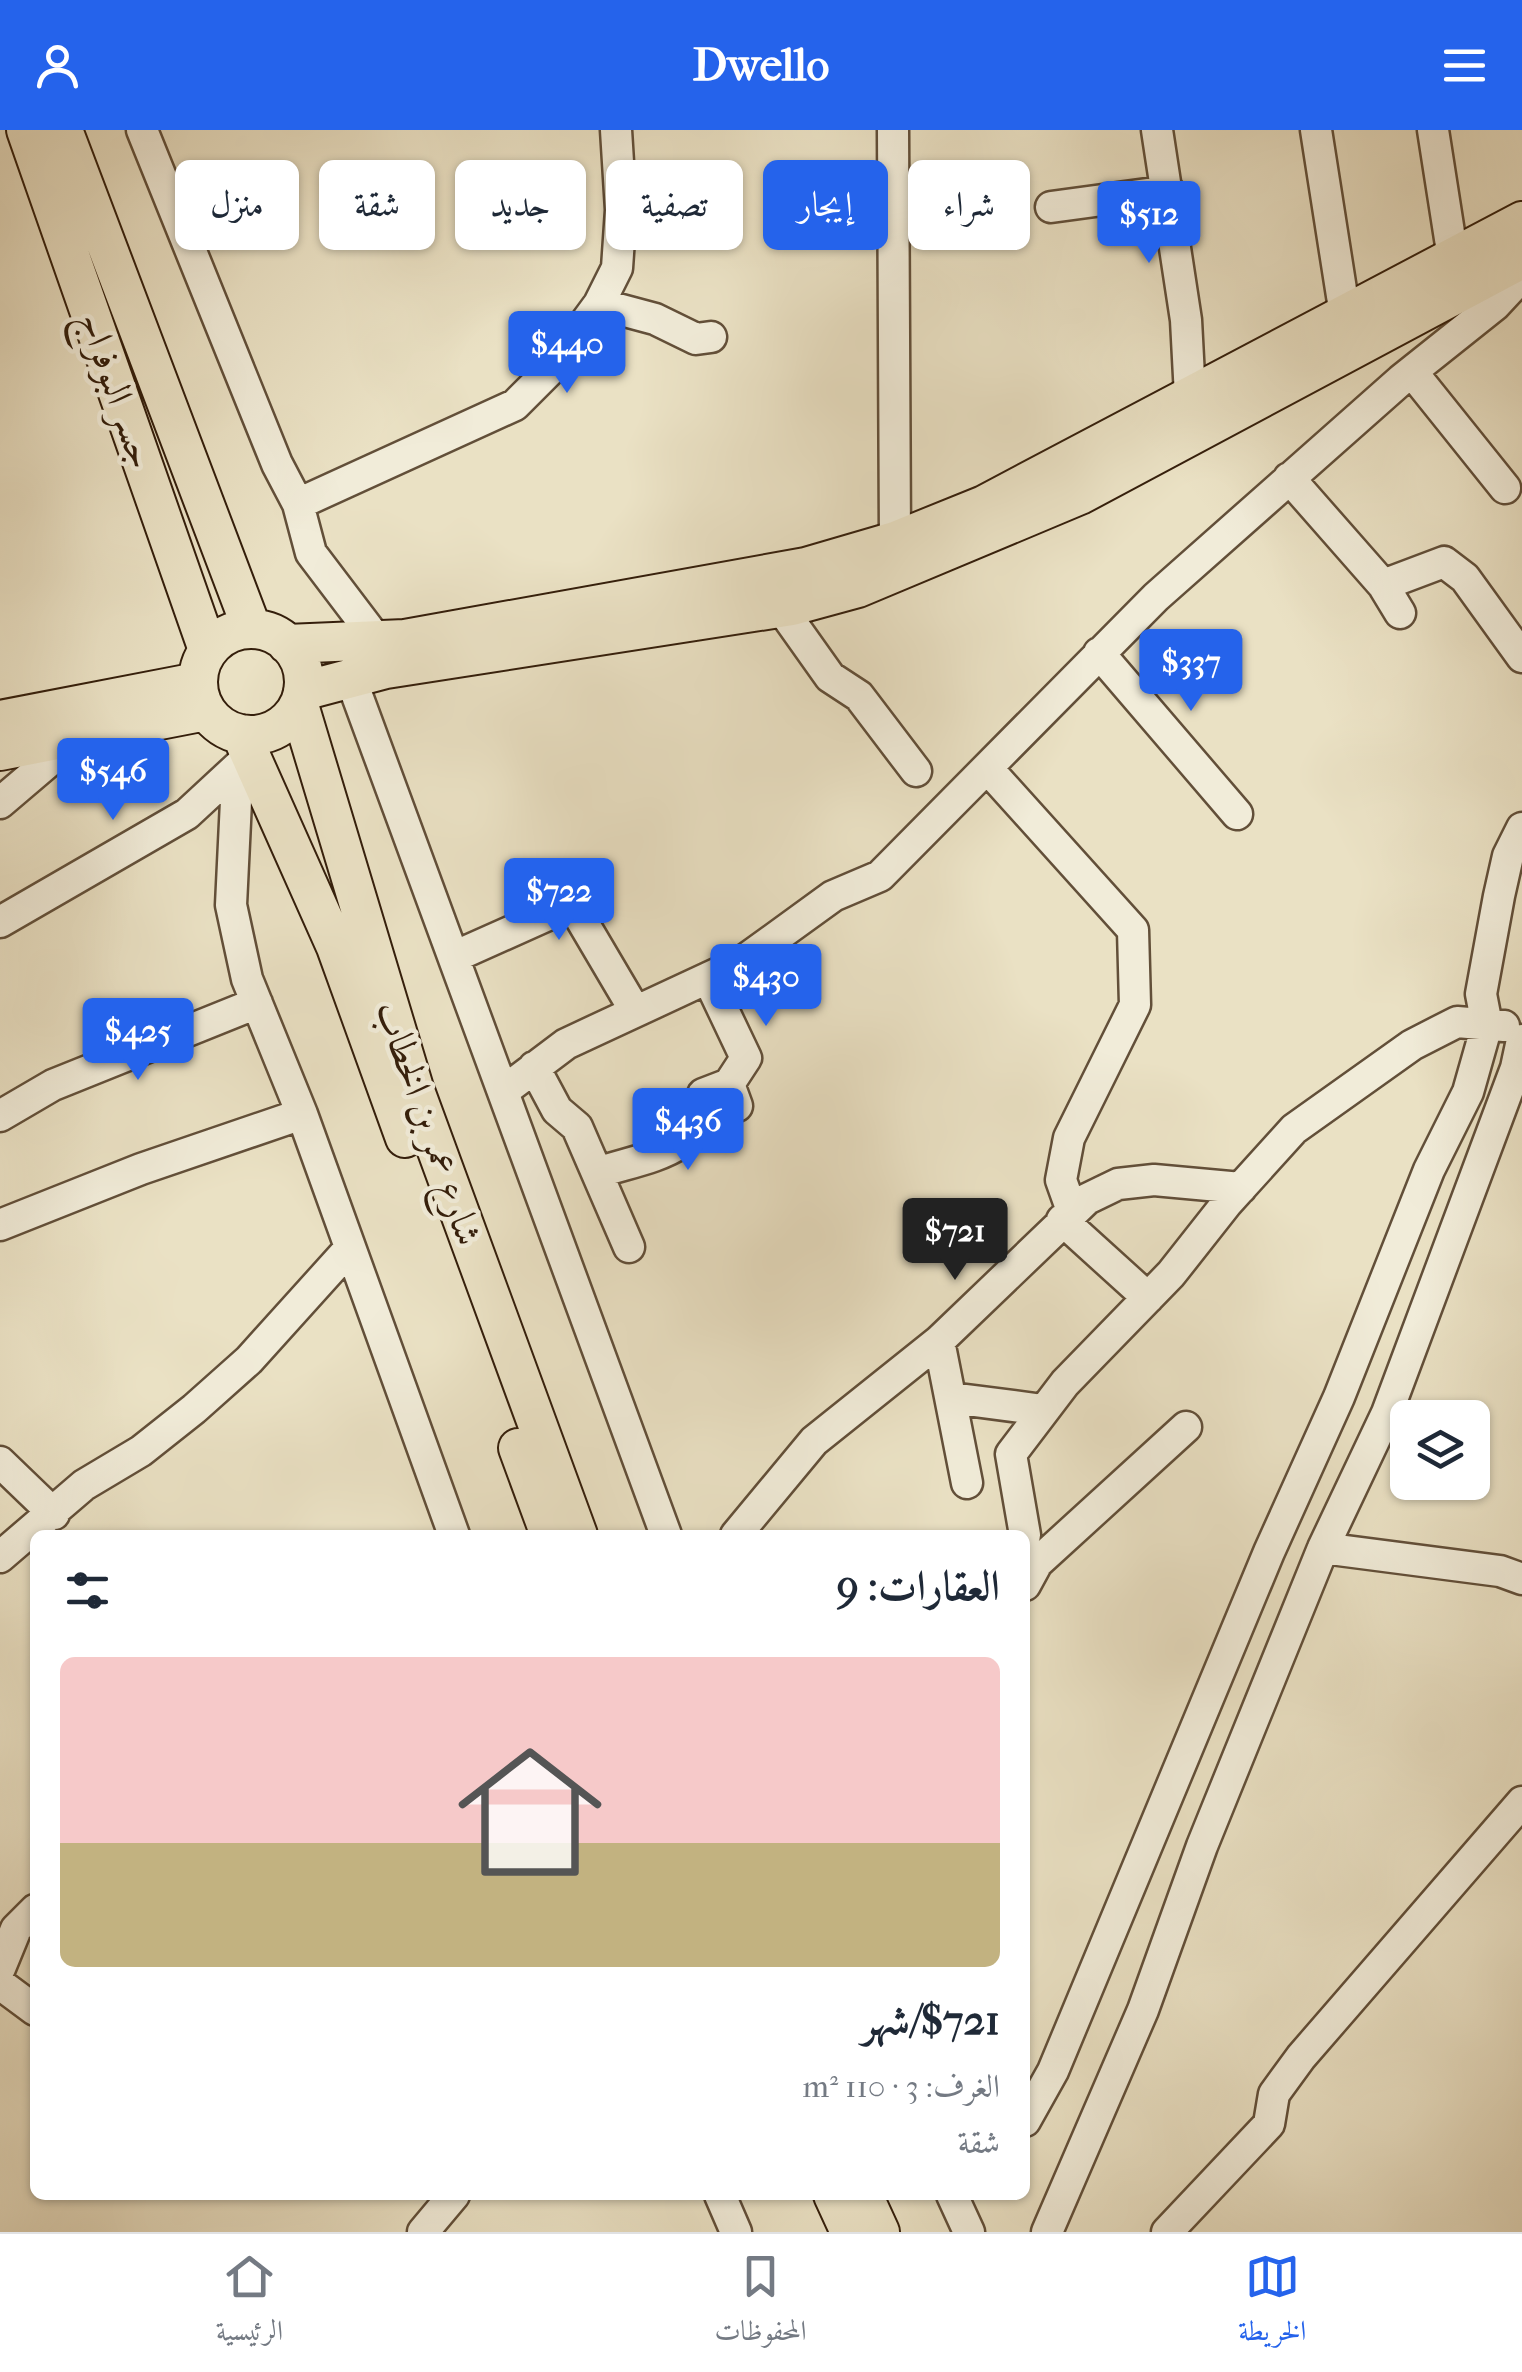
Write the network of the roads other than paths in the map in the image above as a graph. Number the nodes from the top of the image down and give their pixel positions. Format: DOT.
graph roads {
  1 [pos="26,130"];
  2 [pos="63,130"];
  3 [pos="142,130"];
  4 [pos="616,130"];
  5 [pos="893,130"];
  6 [pos="1157,130"];
  7 [pos="1316,130"];
  8 [pos="1434,130"];
  9 [pos="1169,192"];
  10 [pos="1051,207"];
  11 [pos="1522,221"];
  12 [pos="1453,258"];
  13 [pos="1522,259"];
  14 [pos="1522,276"];
  15 [pos="599,304"];
  16 [pos="1344,315"];
  17 [pos="711,337"];
  18 [pos="1412,372"];
  19 [pos="1190,396"];
  20 [pos="1289,478"];
  21 [pos="1505,488"];
  22 [pos="298,504"];
  23 [pos="895,541"];
  24 [pos="1383,585"];
  25 [pos="780,608"];
  26 [pos="1400,613"];
  27 [pos="252,629"];
  28 [pos="378,640"];
  29 [pos="287,644"];
  30 [pos="1098,653"];
  31 [pos="1522,657"];
  32 [pos="351,679"];
  33 [pos="204,681"];
  34 [pos="301,698"];
  35 [pos="0,720"];
  36 [pos="74,740"];
  37 [pos="0,751"];
  38 [pos="240,755"];
  39 [pos="988,768"];
  40 [pos="916,771"];
  41 [pos="0,803"];
  42 [pos="1238,814"];
  43 [pos="1517,848"];
  44 [pos="0,922"];
  45 [pos="456,956"];
  46 [pos="708,978"];
  47 [pos="257,1003"];
  48 [pos="634,1010"];
  49 [pos="1487,1025"];
  50 [pos="1522,1027"];
  51 [pos="1522,1040"];
  52 [pos="534,1067"];
  53 [pos="505,1090"];
  54 [pos="1514,1093"];
  55 [pos="302,1114"];
  56 [pos="0,1116"];
  57 [pos="597,1173"];
  58 [pos="1240,1188"];
  59 [pos="1067,1216"];
  60 [pos="0,1226"];
  61 [pos="630,1247"];
  62 [pos="350,1248"];
  63 [pos="1148,1298"];
  64 [pos="939,1341"];
  65 [pos="951,1398"];
  66 [pos="1044,1410"];
  67 [pos="1186,1427"];
  68 [pos="0,1462"];
  69 [pos="967,1483"];
  70 [pos="54,1514"];
  71 [pos="34,1530"];
  72 [pos="452,1530"];
  73 [pos="548,1530"];
  74 [pos="576,1530"];
  75 [pos="664,1530"];
  76 [pos="740,1530"];
  77 [pos="1024,1530"];
  78 [pos="30,1533"];
  79 [pos="1323,1548"];
  80 [pos="1030,1553"];
  81 [pos="0,1557"];
  82 [pos="1522,1579"];
  83 [pos="1522,1802"];
  84 [pos="30,1915"];
  85 [pos="0,1968"];
  86 [pos="0,1984"];
  87 [pos="30,2006"];
  88 [pos="1030,2112"];
  89 [pos="722,2200"];
  90 [pos="836,2200"];
  91 [pos="865,2200"];
  92 [pos="954,2200"];
  93 [pos="736,2232"];
  94 [pos="850,2232"];
  95 [pos="880,2232"];
  96 [pos="969,2232"];
  97 [pos="1047,2232"];
  98 [pos="1167,2232"];
  1 -- 33 [label="main road, جسر البوفراج"];
  2 -- 27 [label="main road, جسر البوفراج"];
  3 -- 22 [label="street"];
  4 -- 15 [label="street"];
  5 -- 23 [label="street"];
  6 -- 9 [label="street"];
  7 -- 16 [label="street"];
  8 -- 12 [label="street"];
  9 -- 10 [label="street"];
  9 -- 19 [label="street"];
  11 -- 12 [label="main road"];
  12 -- 16 [label="main road"];
  13 -- 25 [label="main road"];
  14 -- 18 [label="street"];
  15 -- 17 [label="street"];
  15 -- 22 [label="street"];
  16 -- 19 [label="main road"];
  18 -- 20 [label="street"];
  18 -- 21 [label="street"];
  19 -- 23 [label="main road"];
  20 -- 24 [label="street"];
  20 -- 30 [label="street"];
  22 -- 28 [label="street"];
  23 -- 28 [label="main road"];
  24 -- 26 [label="street"];
  24 -- 31 [label="street"];
  25 -- 32 [label="main road"];
  25 -- 40 [label="street"];
  27 -- 29 [label="main road"];
  27 -- 33 [label="main road"];
  28 -- 29 [label="main road"];
  29 -- 34 [label="main road"];
  30 -- 39 [label="street"];
  30 -- 42 [label="street"];
  32 -- 34 [label="main road"];
  32 -- 45 [label="street"];
  33 -- 35 [label="main road"];
  33 -- 36 [label="main road"];
  33 -- 38 [label="main road"];
  34 -- 38 [label="main road"];
  34 -- 74 [label="main road, شارع عمر بن الخطاب"];
  36 -- 37 [label="main road"];
  36 -- 41 [label="street"];
  38 -- 44 [label="street"];
  38 -- 47 [label="street"];
  38 -- 73 [label="main road, شارع عمر بن الخطاب"];
  39 -- 46 [label="street"];
  39 -- 59 [label="street"];
  43 -- 49 [label="street"];
  45 -- 48 [label="street"];
  45 -- 53 [label="street"];
  46 -- 48 [label="street"];
  46 -- 57 [label="street"];
  47 -- 55 [label="street"];
  47 -- 56 [label="street"];
  48 -- 52 [label="street"];
  49 -- 50 [label="street"];
  49 -- 58 [label="street"];
  49 -- 88 [label="street"];
  51 -- 54 [label="street"];
  52 -- 53 [label="street"];
  52 -- 57 [label="street"];
  53 -- 75 [label="street"];
  54 -- 79 [label="street"];
  55 -- 60 [label="street"];
  55 -- 62 [label="street"];
  57 -- 61 [label="street"];
  58 -- 59 [label="street"];
  58 -- 63 [label="street"];
  59 -- 63 [label="street"];
  59 -- 64 [label="street"];
  62 -- 70 [label="street"];
  62 -- 72 [label="street"];
  63 -- 66 [label="street"];
  64 -- 65 [label="street"];
  64 -- 76 [label="street"];
  65 -- 66 [label="street"];
  65 -- 69 [label="street"];
  66 -- 77 [label="street"];
  67 -- 80 [label="street"];
  68 -- 70 [label="street"];
  70 -- 71 [label="street"];
  78 -- 81 [label="street"];
  79 -- 82 [label="street"];
  79 -- 97 [label="street"];
  83 -- 98 [label="street"];
  84 -- 85 [label="street"];
  86 -- 87 [label="street"];
  89 -- 93 [label="street"];
  90 -- 94 [label="main road"];
  91 -- 95 [label="main road"];
  92 -- 96 [label="street"];
}
